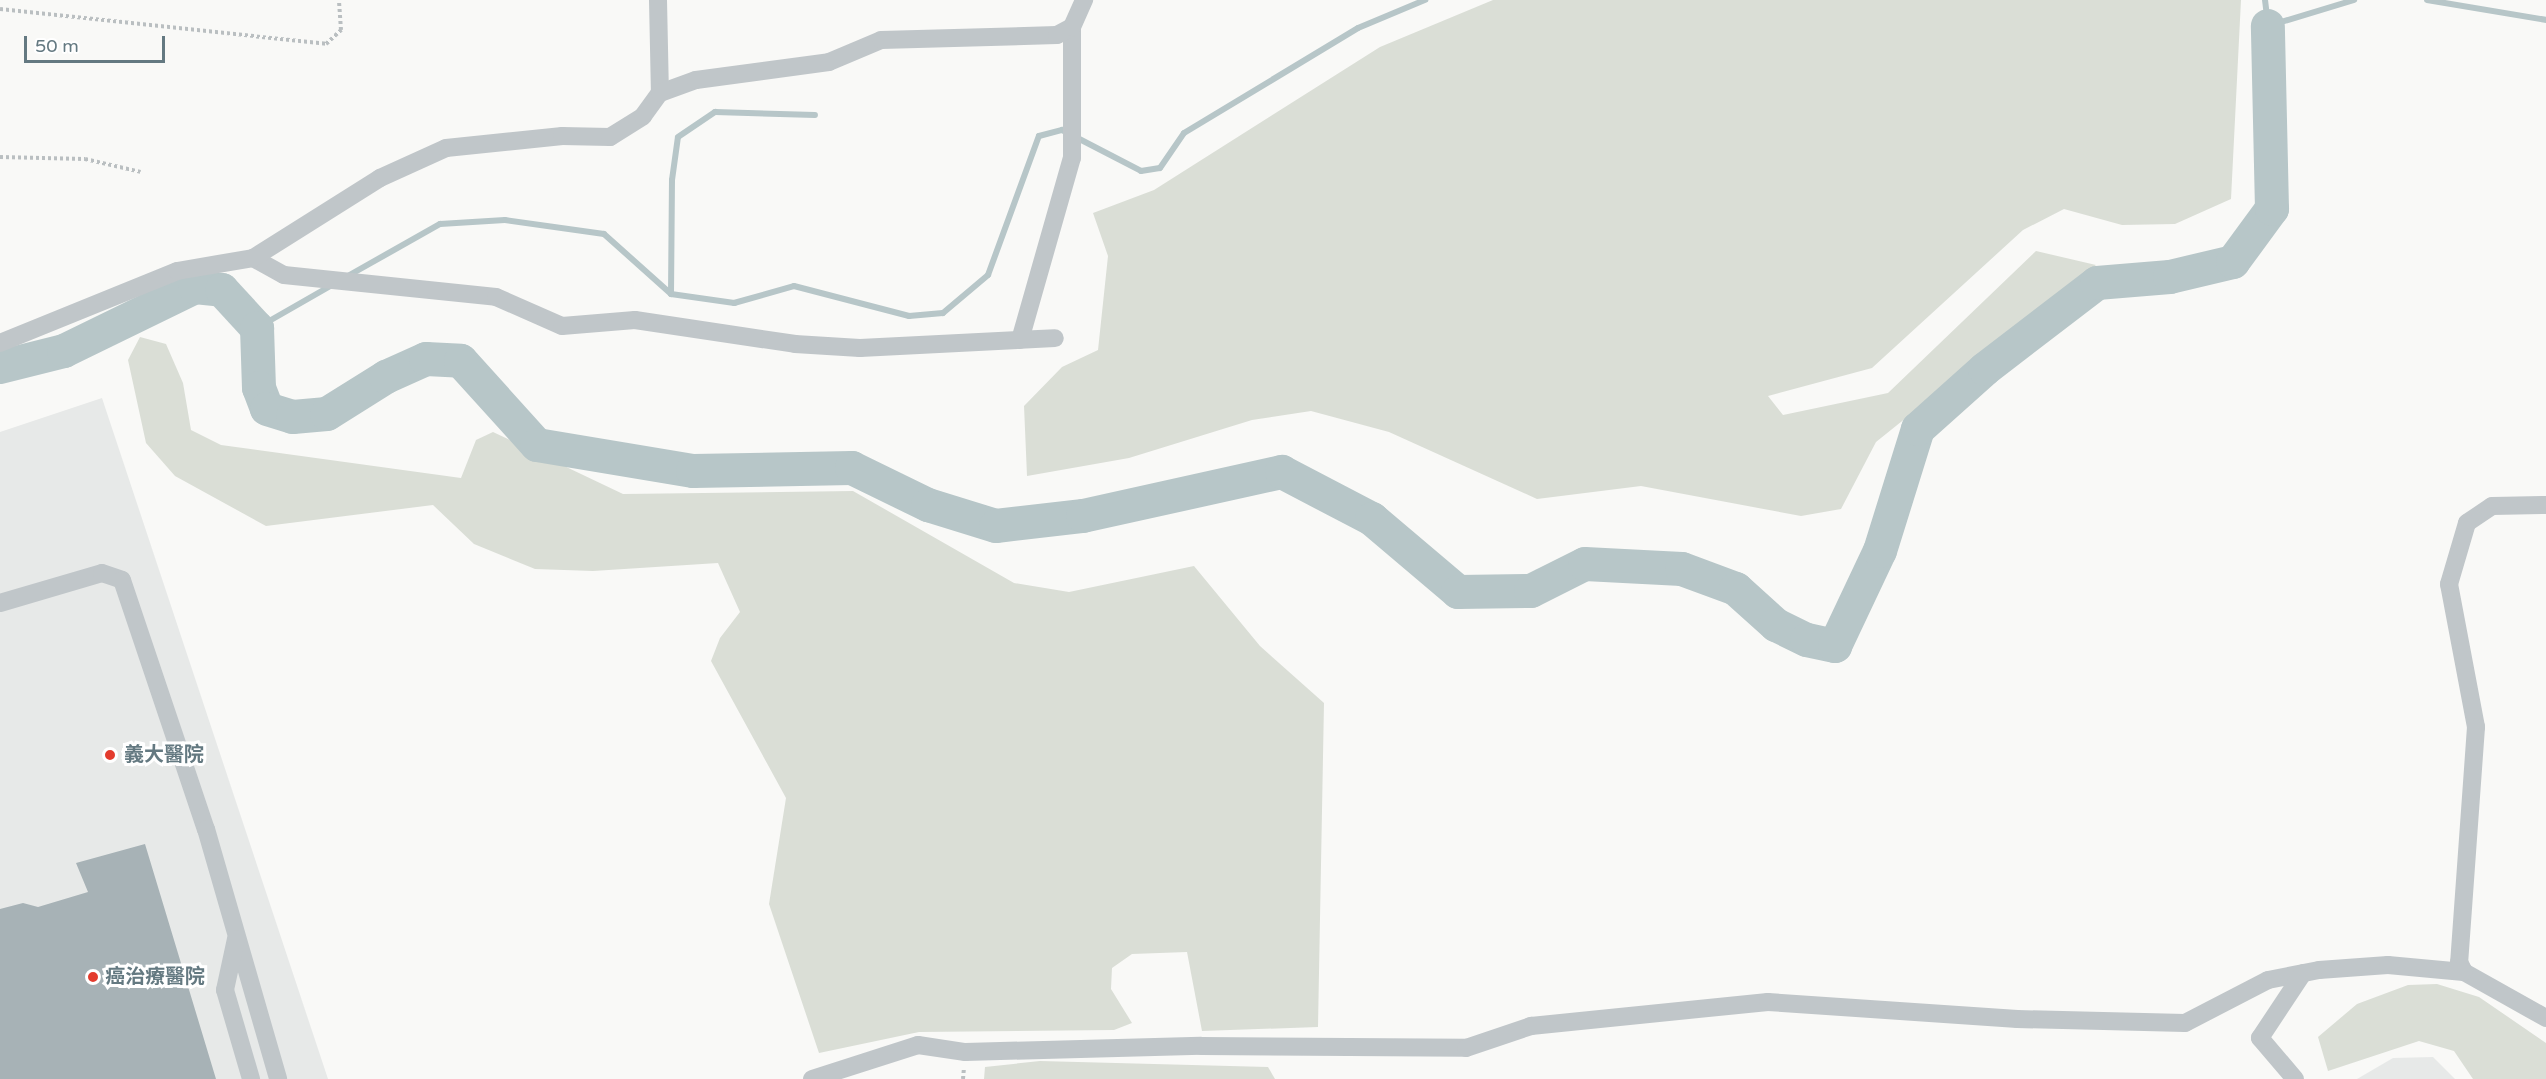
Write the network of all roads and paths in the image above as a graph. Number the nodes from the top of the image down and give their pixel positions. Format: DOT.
graph roads {
  1 [pos="339,0"];
  2 [pos="658,0"];
  3 [pos="1084,0"];
  4 [pos="0,9"];
  5 [pos="1072,27"];
  6 [pos="660,93"];
  7 [pos="0,157"];
  8 [pos="141,172"];
  9 [pos="253,258"];
  10 [pos="1055,338"];
  11 [pos="1020,340"];
  12 [pos="0,343"];
  13 [pos="2546,505"];
  14 [pos="0,603"];
  15 [pos="236,936"];
  16 [pos="2464,972"];
  17 [pos="2303,974"];
  18 [pos="2546,1018"];
  19 [pos="251,1079"];
  20 [pos="278,1079"];
  21 [pos="812,1079"];
  22 [pos="2295,1079"];
  1 -- 4 [label="path"];
  2 -- 6 [label="street"];
  3 -- 5 [label="street"];
  5 -- 6 [label="street"];
  5 -- 11 [label="street"];
  6 -- 9 [label="street"];
  7 -- 8 [label="path"];
  9 -- 11 [label="street"];
  9 -- 12 [label="street"];
  10 -- 11 [label="street"];
  13 -- 16 [label="street"];
  14 -- 15 [label="street"];
  15 -- 19 [label="street"];
  15 -- 20 [label="street"];
  16 -- 17 [label="street"];
  16 -- 18 [label="street"];
  17 -- 21 [label="street"];
  17 -- 22 [label="street"];
}
